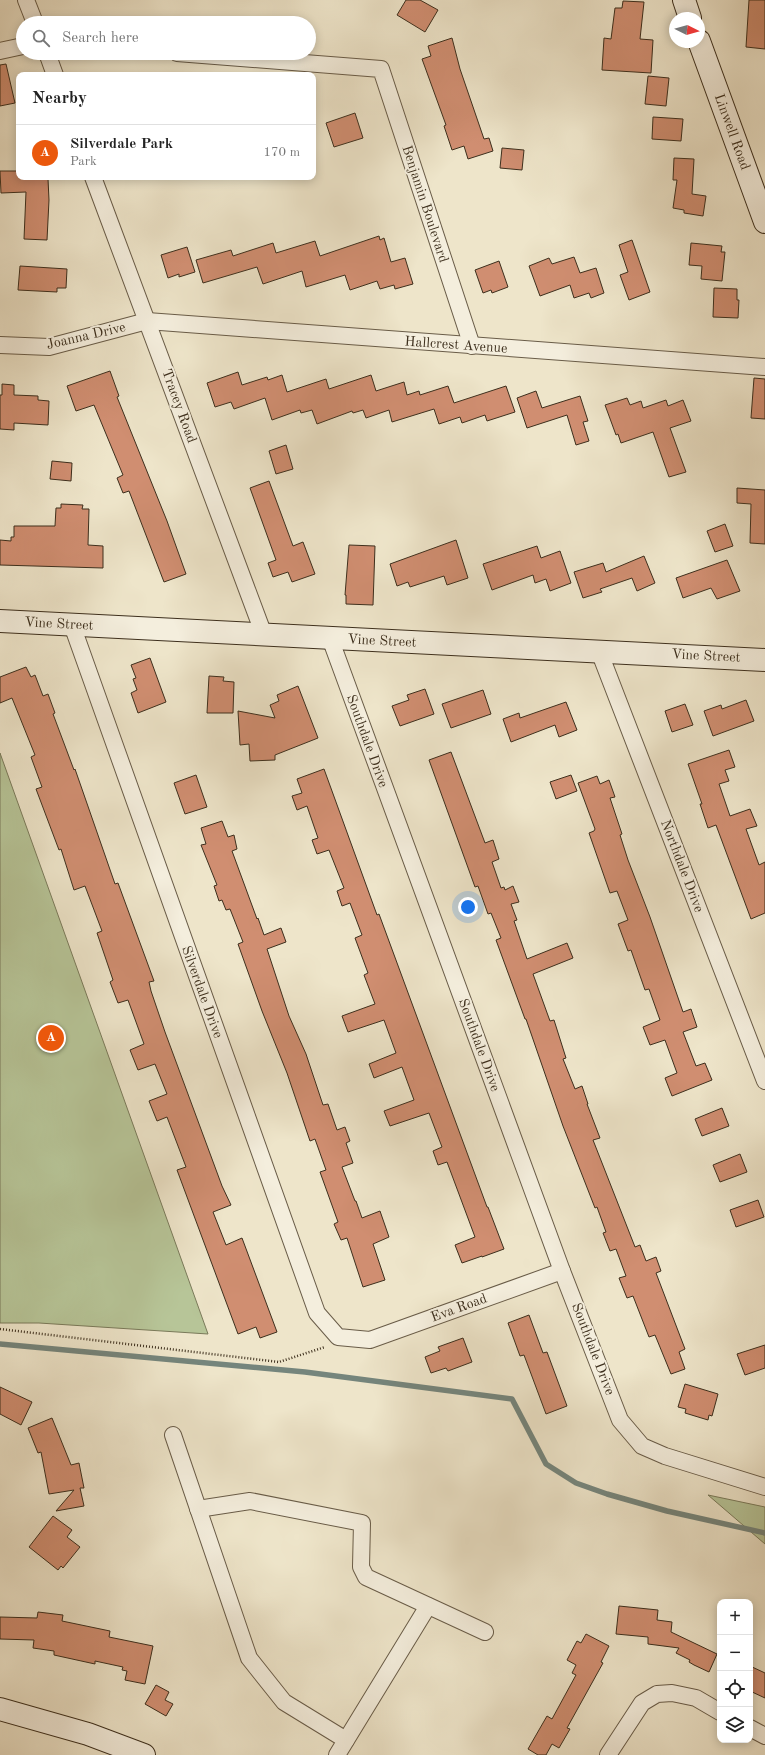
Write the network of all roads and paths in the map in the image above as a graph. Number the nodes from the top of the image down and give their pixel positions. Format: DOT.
graph roads {
  1 [pos="26,0"];
  2 [pos="684,0"];
  3 [pos="688,12"];
  4 [pos="32,16"];
  5 [pos="16,48"];
  6 [pos="702,48"];
  7 [pos="0,51"];
  8 [pos="50,60"];
  9 [pos="268,60"];
  10 [pos="54,72"];
  11 [pos="94,180"];
  12 [pos="760,197"];
  13 [pos="765,222"];
  14 [pos="147,321"];
  15 [pos="0,345"];
  16 [pos="472,346"];
  17 [pos="765,367"];
  18 [pos="0,621"];
  19 [pos="72,625"];
  20 [pos="264,636"];
  21 [pos="330,638"];
  22 [pos="599,651"];
  23 [pos="765,660"];
  24 [pos="765,1081"];
  25 [pos="562,1271"];
  26 [pos="0,1330"];
  27 [pos="354,1338"];
  28 [pos="173,1434"];
  29 [pos="765,1488"];
  30 [pos="198,1509"];
  31 [pos="428,1606"];
  32 [pos="485,1632"];
  33 [pos="0,1709"];
  34 [pos="717,1710"];
  35 [pos="753,1730"];
  36 [pos="765,1736"];
  37 [pos="346,1740"];
  38 [pos="144,1755"];
  39 [pos="337,1755"];
  40 [pos="608,1755"];
  1 -- 4 [label="street"];
  2 -- 3 [label="street"];
  5 -- 7 [label="street"];
  6 -- 12 [label="street, Linwell Road"];
  8 -- 10 [label="street"];
  9 -- 16 [label="street, Benjamin Boulevard"];
  11 -- 14 [label="street, Tracey Road"];
  12 -- 13 [label="street, Linwell Road"];
  14 -- 15 [label="street, Joanna Drive"];
  14 -- 16 [label="street, Hallcrest Avenue"];
  14 -- 20 [label="street, Tracey Road"];
  16 -- 17 [label="street, Hallcrest Avenue"];
  18 -- 19 [label="street, Vine Street"];
  19 -- 20 [label="street, Vine Street"];
  19 -- 27 [label="street, Silverdale Drive"];
  20 -- 21 [label="street, Vine Street"];
  21 -- 22 [label="street, Vine Street"];
  21 -- 25 [label="street, Southdale Drive"];
  22 -- 23 [label="street, Vine Street"];
  22 -- 24 [label="street, Northdale Drive"];
  25 -- 27 [label="street, Eva Road"];
  25 -- 29 [label="street, Southdale Drive"];
  26 -- 27 [label="path"];
  28 -- 30 [label="street"];
  30 -- 31 [label="street"];
  30 -- 37 [label="street"];
  31 -- 32 [label="street"];
  31 -- 37 [label="street"];
  33 -- 38 [label="street"];
  34 -- 40 [label="street"];
  35 -- 36 [label="street"];
  37 -- 39 [label="street"];
}
